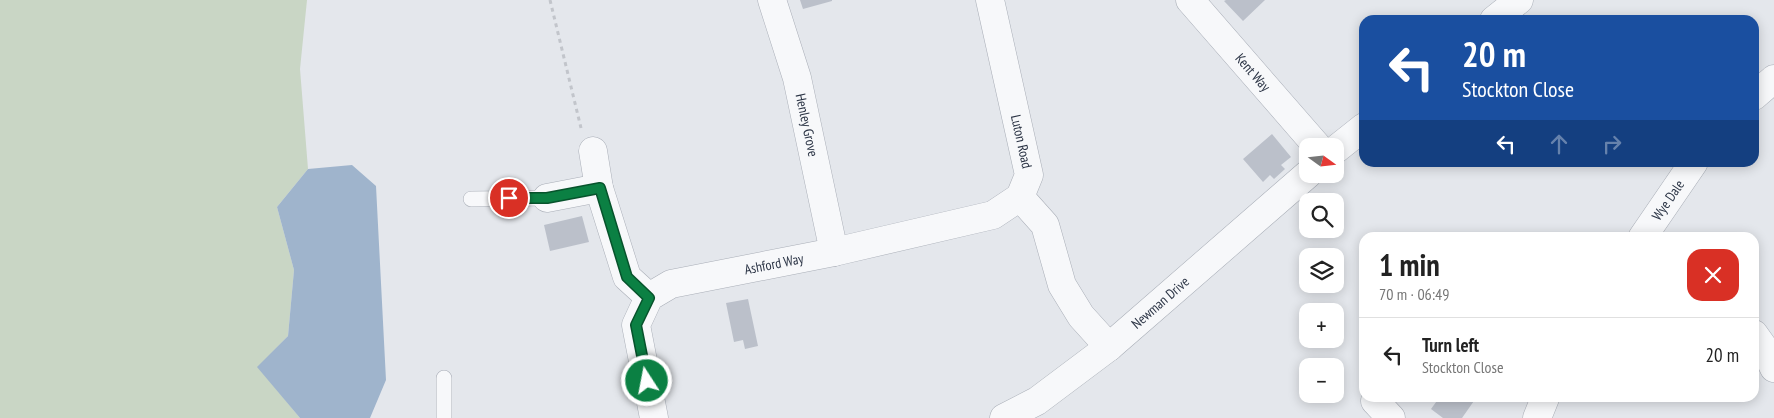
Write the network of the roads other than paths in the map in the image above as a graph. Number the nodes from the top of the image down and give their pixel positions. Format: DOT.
graph roads {
  1 [pos="772,0"];
  2 [pos="990,0"];
  3 [pos="1190,0"];
  4 [pos="1519,0"];
  5 [pos="1500,15"];
  6 [pos="1774,79"];
  7 [pos="1759,92"];
  8 [pos="1359,131"];
  9 [pos="1310,138"];
  10 [pos="1344,143"];
  11 [pos="593,151"];
  12 [pos="1691,167"];
  13 [pos="1299,182"];
  14 [pos="600,188"];
  15 [pos="1020,197"];
  16 [pos="547,198"];
  17 [pos="471,199"];
  18 [pos="1654,232"];
  19 [pos="834,252"];
  20 [pos="649,298"];
  21 [pos="1759,341"];
  22 [pos="1109,347"];
  23 [pos="1774,368"];
  24 [pos="444,378"];
  25 [pos="1544,402"];
  26 [pos="444,418"];
  27 [pos="654,418"];
  28 [pos="1004,418"];
  29 [pos="1537,418"];
  1 -- 19 [label="street, Henley Grove"];
  2 -- 15 [label="street, Luton Road"];
  3 -- 9 [label="street, Kent Way"];
  4 -- 5 [label="street"];
  6 -- 7 [label="street"];
  8 -- 10 [label="street"];
  11 -- 14 [label="street"];
  12 -- 18 [label="street, Wye Dale"];
  13 -- 22 [label="street, Newman Drive"];
  14 -- 16 [label="street"];
  14 -- 20 [label="street"];
  15 -- 19 [label="street, Ashford Way"];
  15 -- 22 [label="street"];
  16 -- 17 [label="lane"];
  19 -- 20 [label="street, Ashford Way"];
  20 -- 27 [label="street"];
  21 -- 23 [label="street"];
  22 -- 28 [label="street, Newman Drive"];
  24 -- 26 [label="lane"];
  25 -- 29 [label="street"];
}
